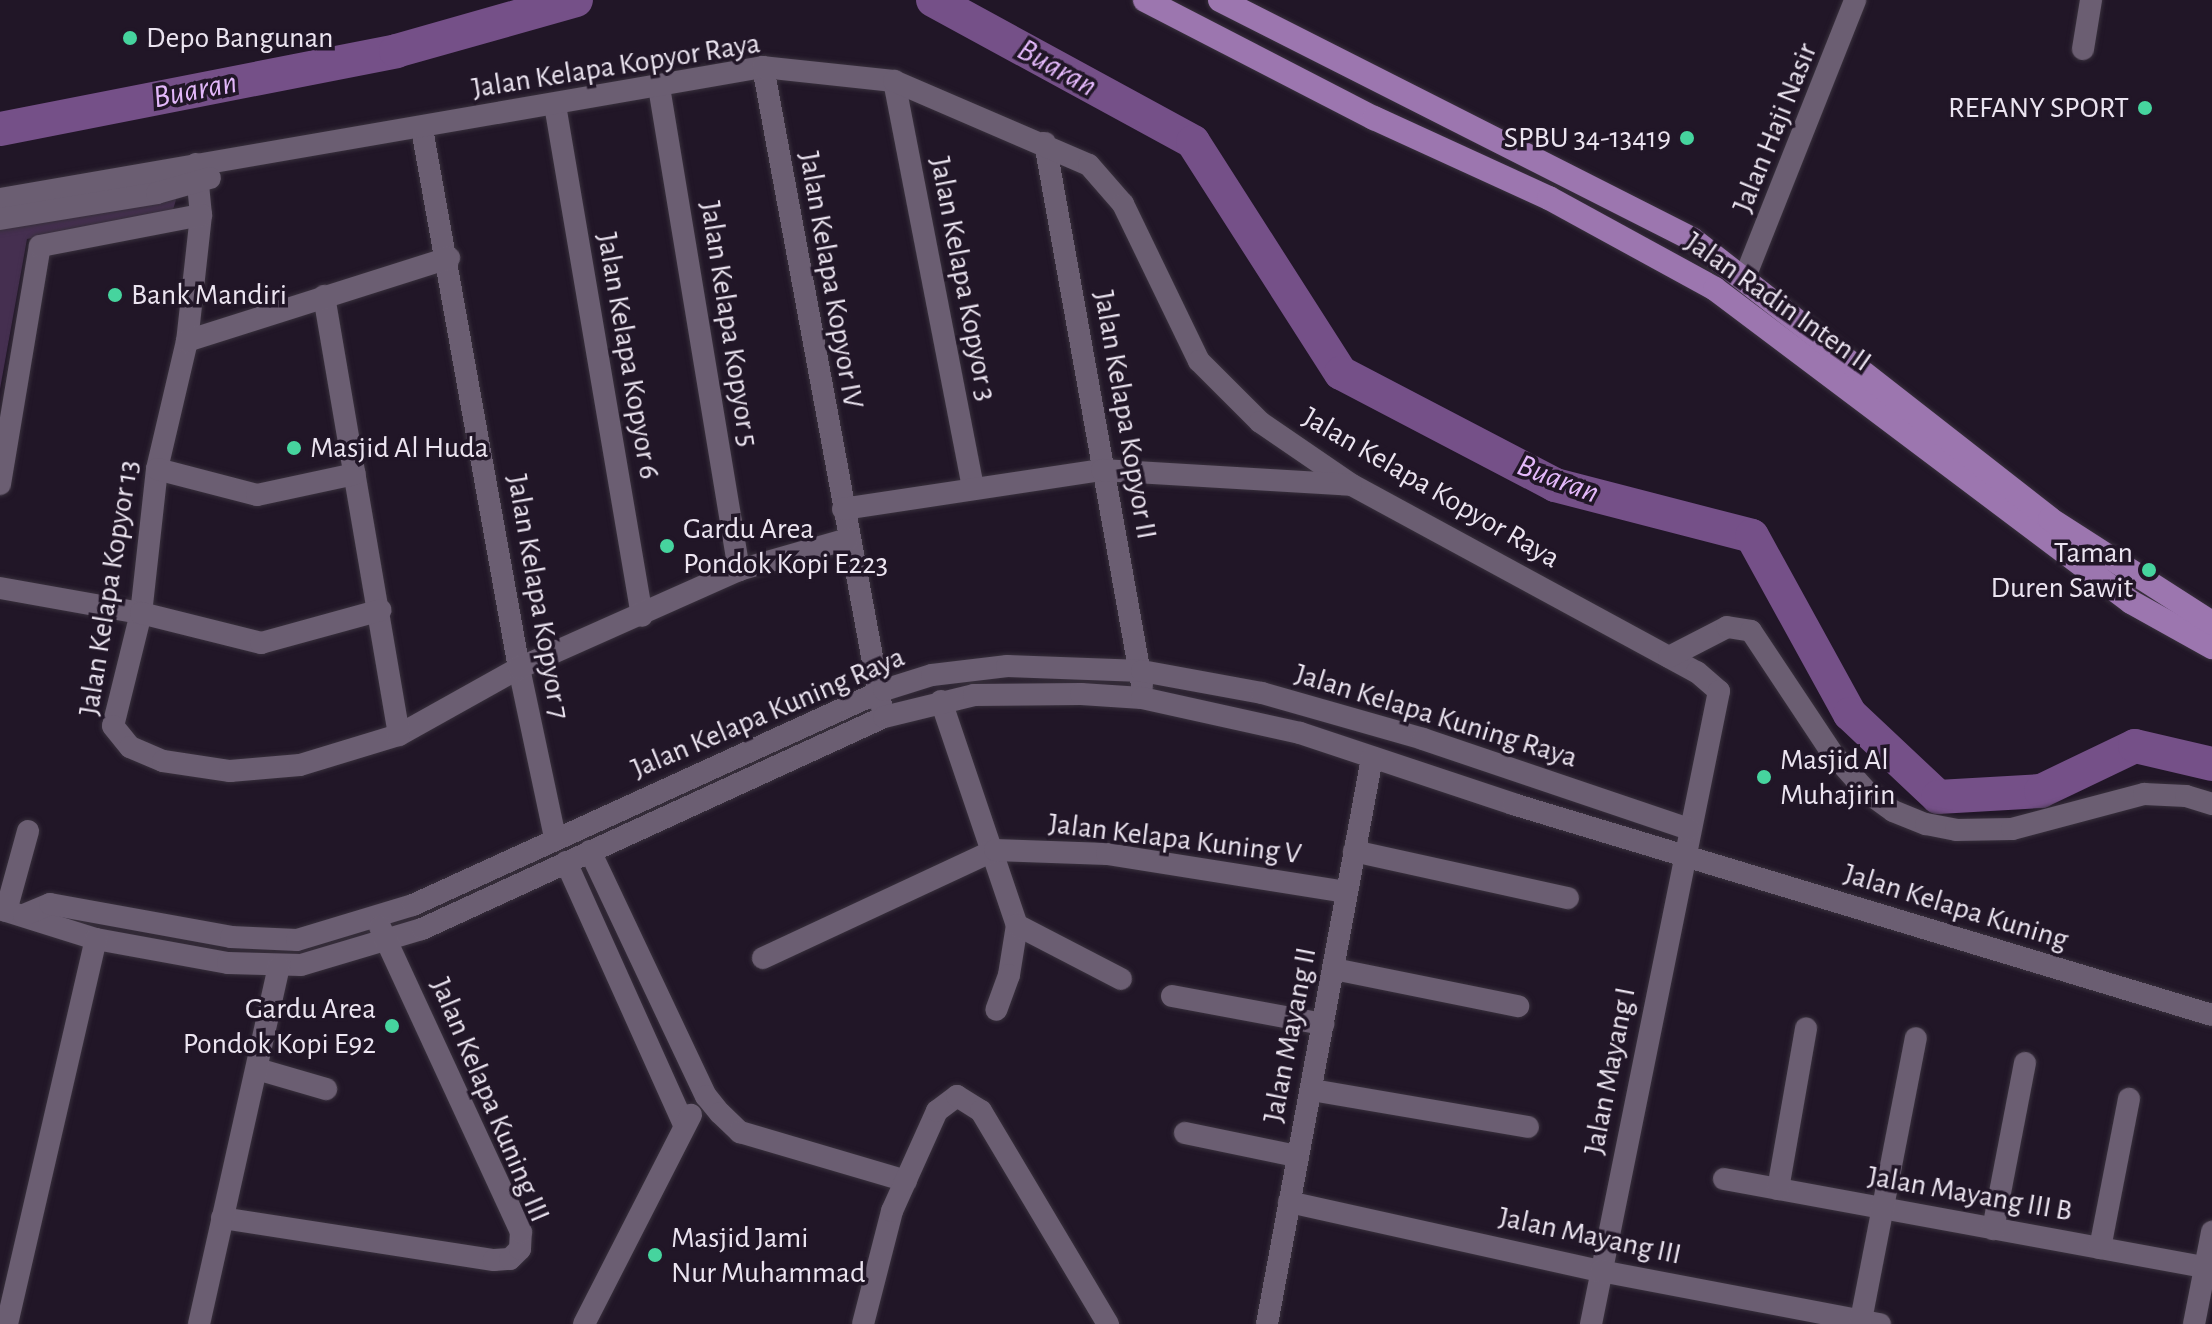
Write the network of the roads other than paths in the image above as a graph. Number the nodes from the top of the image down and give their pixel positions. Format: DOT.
graph roads {
  1 [pos="1145,0"];
  2 [pos="1855,0"];
  3 [pos="2091,0"];
  4 [pos="1226,1"];
  5 [pos="2083,49"];
  6 [pos="763,67"];
  7 [pos="894,81"];
  8 [pos="659,87"];
  9 [pos="555,105"];
  10 [pos="422,129"];
  11 [pos="1045,143"];
  12 [pos="198,173"];
  13 [pos="0,199"];
  14 [pos="201,215"];
  15 [pos="0,219"];
  16 [pos="449,258"];
  17 [pos="1745,277"];
  18 [pos="324,296"];
  19 [pos="187,341"];
  20 [pos="157,469"];
  21 [pos="1102,470"];
  22 [pos="355,474"];
  23 [pos="0,484"];
  24 [pos="1352,485"];
  25 [pos="973,488"];
  26 [pos="842,506"];
  27 [pos="848,539"];
  28 [pos="739,570"];
  29 [pos="0,588"];
  30 [pos="381,610"];
  31 [pos="141,613"];
  32 [pos="642,616"];
  33 [pos="2212,623"];
  34 [pos="2212,647"];
  35 [pos="1669,657"];
  36 [pos="519,668"];
  37 [pos="1142,671"];
  38 [pos="878,693"];
  39 [pos="1142,698"];
  40 [pos="941,701"];
  41 [pos="884,717"];
  42 [pos="399,735"];
  43 [pos="1372,758"];
  44 [pos="2212,804"];
  45 [pos="1689,829"];
  46 [pos="28,831"];
  47 [pos="555,838"];
  48 [pos="995,850"];
  49 [pos="590,851"];
  50 [pos="1354,851"];
  51 [pos="1682,856"];
  52 [pos="566,862"];
  53 [pos="1347,892"];
  54 [pos="1568,898"];
  55 [pos="10,912"];
  56 [pos="374,917"];
  57 [pos="1017,925"];
  58 [pos="96,939"];
  59 [pos="387,939"];
  60 [pos="763,958"];
  61 [pos="279,967"];
  62 [pos="1334,969"];
  63 [pos="1121,979"];
  64 [pos="1172,996"];
  65 [pos="1518,1006"];
  66 [pos="996,1010"];
  67 [pos="2212,1015"];
  68 [pos="1323,1024"];
  69 [pos="1806,1028"];
  70 [pos="1916,1038"];
  71 [pos="2025,1063"];
  72 [pos="257,1069"];
  73 [pos="326,1089"];
  74 [pos="1312,1090"];
  75 [pos="706,1096"];
  76 [pos="2129,1099"];
  77 [pos="684,1125"];
  78 [pos="1528,1127"];
  79 [pos="1185,1133"];
  80 [pos="1296,1156"];
  81 [pos="1724,1179"];
  82 [pos="906,1181"];
  83 [pos="1778,1189"];
  84 [pos="1289,1202"];
  85 [pos="1883,1209"];
  86 [pos="222,1218"];
  87 [pos="1993,1229"];
  88 [pos="2212,1232"];
  89 [pos="2100,1248"];
  90 [pos="2205,1267"];
  91 [pos="1601,1271"];
  92 [pos="1275,1322"];
  93 [pos="1871,1322"];
  94 [pos="7,1324"];
  95 [pos="199,1324"];
  96 [pos="584,1324"];
  97 [pos="863,1324"];
  98 [pos="1108,1324"];
  99 [pos="1591,1324"];
  100 [pos="2194,1324"];
  1 -- 34 [label="main road, Jalan Radin Inten II"];
  2 -- 17 [label="street, Jalan Haji Nasir"];
  3 -- 5 [label="street"];
  4 -- 17 [label="main road, Jalan Radin Inten II"];
  6 -- 7 [label="street, Jalan Kelapa Kopyor Raya"];
  6 -- 8 [label="street, Jalan Kelapa Kopyor Raya"];
  6 -- 26 [label="street, Jalan Kelapa Kopyor IV"];
  7 -- 11 [label="street, Jalan Kelapa Kopyor Raya"];
  7 -- 25 [label="street, Jalan Kelapa Kopyor 3"];
  8 -- 9 [label="street, Jalan Kelapa Kopyor Raya"];
  8 -- 28 [label="street, Jalan Kelapa Kopyor 5"];
  9 -- 10 [label="street, Jalan Kelapa Kopyor Raya"];
  9 -- 32 [label="street, Jalan Kelapa Kopyor 6"];
  10 -- 12 [label="street, Jalan Kelapa Kopyor Raya"];
  10 -- 16 [label="street, Jalan Kelapa Kopyor 7"];
  11 -- 21 [label="street, Jalan Kelapa Kopyor II"];
  11 -- 24 [label="street, Jalan Kelapa Kopyor Raya"];
  12 -- 13 [label="street, Jalan Kelapa Kopyor Raya"];
  12 -- 14 [label="street, Jalan Kelapa Kopyor 13"];
  12 -- 15 [label="street, Jalan Kelapa Kopyor Raya"];
  14 -- 19 [label="street, Jalan Kelapa Kopyor 13"];
  14 -- 23 [label="street"];
  16 -- 18 [label="street"];
  16 -- 36 [label="street, Jalan Kelapa Kopyor 7"];
  17 -- 33 [label="main road, Jalan Radin Inten II"];
  18 -- 19 [label="street"];
  18 -- 22 [label="street"];
  19 -- 20 [label="street, Jalan Kelapa Kopyor 13"];
  20 -- 22 [label="street"];
  20 -- 31 [label="street, Jalan Kelapa Kopyor 13"];
  21 -- 24 [label="street"];
  21 -- 25 [label="street"];
  21 -- 37 [label="street, Jalan Kelapa Kopyor II"];
  22 -- 30 [label="street"];
  24 -- 35 [label="street, Jalan Kelapa Kopyor Raya"];
  25 -- 26 [label="street"];
  26 -- 27 [label="street, Jalan Kelapa Kopyor IV"];
  27 -- 28 [label="street, Jalan Kelapa Kopyor 13"];
  27 -- 38 [label="street, Jalan Kelapa Kopyor IV"];
  28 -- 32 [label="street, Jalan Kelapa Kopyor 13"];
  29 -- 31 [label="street"];
  30 -- 31 [label="street"];
  30 -- 42 [label="street"];
  31 -- 42 [label="street, Jalan Kelapa Kopyor 13"];
  32 -- 36 [label="street, Jalan Kelapa Kopyor 13"];
  35 -- 44 [label="street"];
  35 -- 45 [label="street, Jalan Kelapa Kopyor Raya"];
  36 -- 42 [label="street, Jalan Kelapa Kopyor 13"];
  36 -- 47 [label="street, Jalan Kelapa Kopyor 7"];
  37 -- 38 [label="street, Jalan Kelapa Kuning Raya"];
  37 -- 39 [label="street, Jalan Kelapa Kopyor II"];
  37 -- 45 [label="street, Jalan Kelapa Kuning Raya"];
  38 -- 41 [label="street, Jalan Kelapa Kopyor IV"];
  38 -- 47 [label="street, Jalan Kelapa Kuning Raya"];
  39 -- 40 [label="street, Jalan Kelapa Kuning Raya"];
  39 -- 43 [label="street, Jalan Kelapa Kuning Raya"];
  40 -- 41 [label="street, Jalan Kelapa Kuning Raya"];
  40 -- 48 [label="street"];
  41 -- 49 [label="street, Jalan Kelapa Kuning Raya"];
  43 -- 50 [label="street, Jalan Mayang II"];
  43 -- 51 [label="street, Jalan Kelapa Kuning Raya"];
  45 -- 51 [label="street, Jalan Mayang I"];
  46 -- 55 [label="street"];
  47 -- 56 [label="street, Jalan Kelapa Kuning Raya"];
  48 -- 53 [label="street, Jalan Kelapa Kuning V"];
  48 -- 57 [label="street"];
  48 -- 60 [label="street"];
  49 -- 52 [label="street, Jalan Kelapa Kuning Raya"];
  49 -- 75 [label="street"];
  50 -- 53 [label="street, Jalan Mayang II"];
  50 -- 54 [label="street"];
  51 -- 67 [label="street, Jalan Kelapa Kuning"];
  51 -- 91 [label="street, Jalan Mayang I"];
  52 -- 59 [label="street, Jalan Kelapa Kuning Raya"];
  52 -- 77 [label="street"];
  53 -- 62 [label="street, Jalan Mayang II"];
  55 -- 56 [label="street, Jalan Kelapa Kuning Raya"];
  55 -- 58 [label="street, Jalan Kelapa Kuning Raya"];
  56 -- 59 [label="street, Jalan Kelapa Kuning III"];
  57 -- 63 [label="street"];
  57 -- 66 [label="street"];
  58 -- 61 [label="street, Jalan Kelapa Kuning Raya"];
  58 -- 94 [label="street"];
  59 -- 61 [label="street, Jalan Kelapa Kuning Raya"];
  59 -- 86 [label="street, Jalan Kelapa Kuning III"];
  61 -- 72 [label="street"];
  62 -- 65 [label="street"];
  62 -- 68 [label="street, Jalan Mayang II"];
  64 -- 68 [label="street"];
  68 -- 74 [label="street, Jalan Mayang II"];
  69 -- 83 [label="street"];
  70 -- 85 [label="street"];
  71 -- 87 [label="street"];
  72 -- 73 [label="street"];
  72 -- 86 [label="street"];
  74 -- 78 [label="street"];
  74 -- 80 [label="street, Jalan Mayang II"];
  75 -- 77 [label="street"];
  75 -- 82 [label="street"];
  76 -- 89 [label="street"];
  77 -- 96 [label="street"];
  79 -- 80 [label="street"];
  80 -- 84 [label="street, Jalan Mayang II"];
  81 -- 83 [label="street, Jalan Mayang III B"];
  82 -- 97 [label="street"];
  82 -- 98 [label="street"];
  83 -- 85 [label="street, Jalan Mayang III B"];
  84 -- 91 [label="street, Jalan Mayang III"];
  84 -- 92 [label="street, Jalan Mayang II"];
  85 -- 87 [label="street, Jalan Mayang III B"];
  85 -- 93 [label="street"];
  86 -- 95 [label="street"];
  87 -- 89 [label="street, Jalan Mayang III B"];
  88 -- 90 [label="street"];
  89 -- 90 [label="street, Jalan Mayang III B"];
  90 -- 100 [label="street"];
  91 -- 93 [label="street, Jalan Mayang III"];
  91 -- 99 [label="street, Jalan Mayang I"];
}
